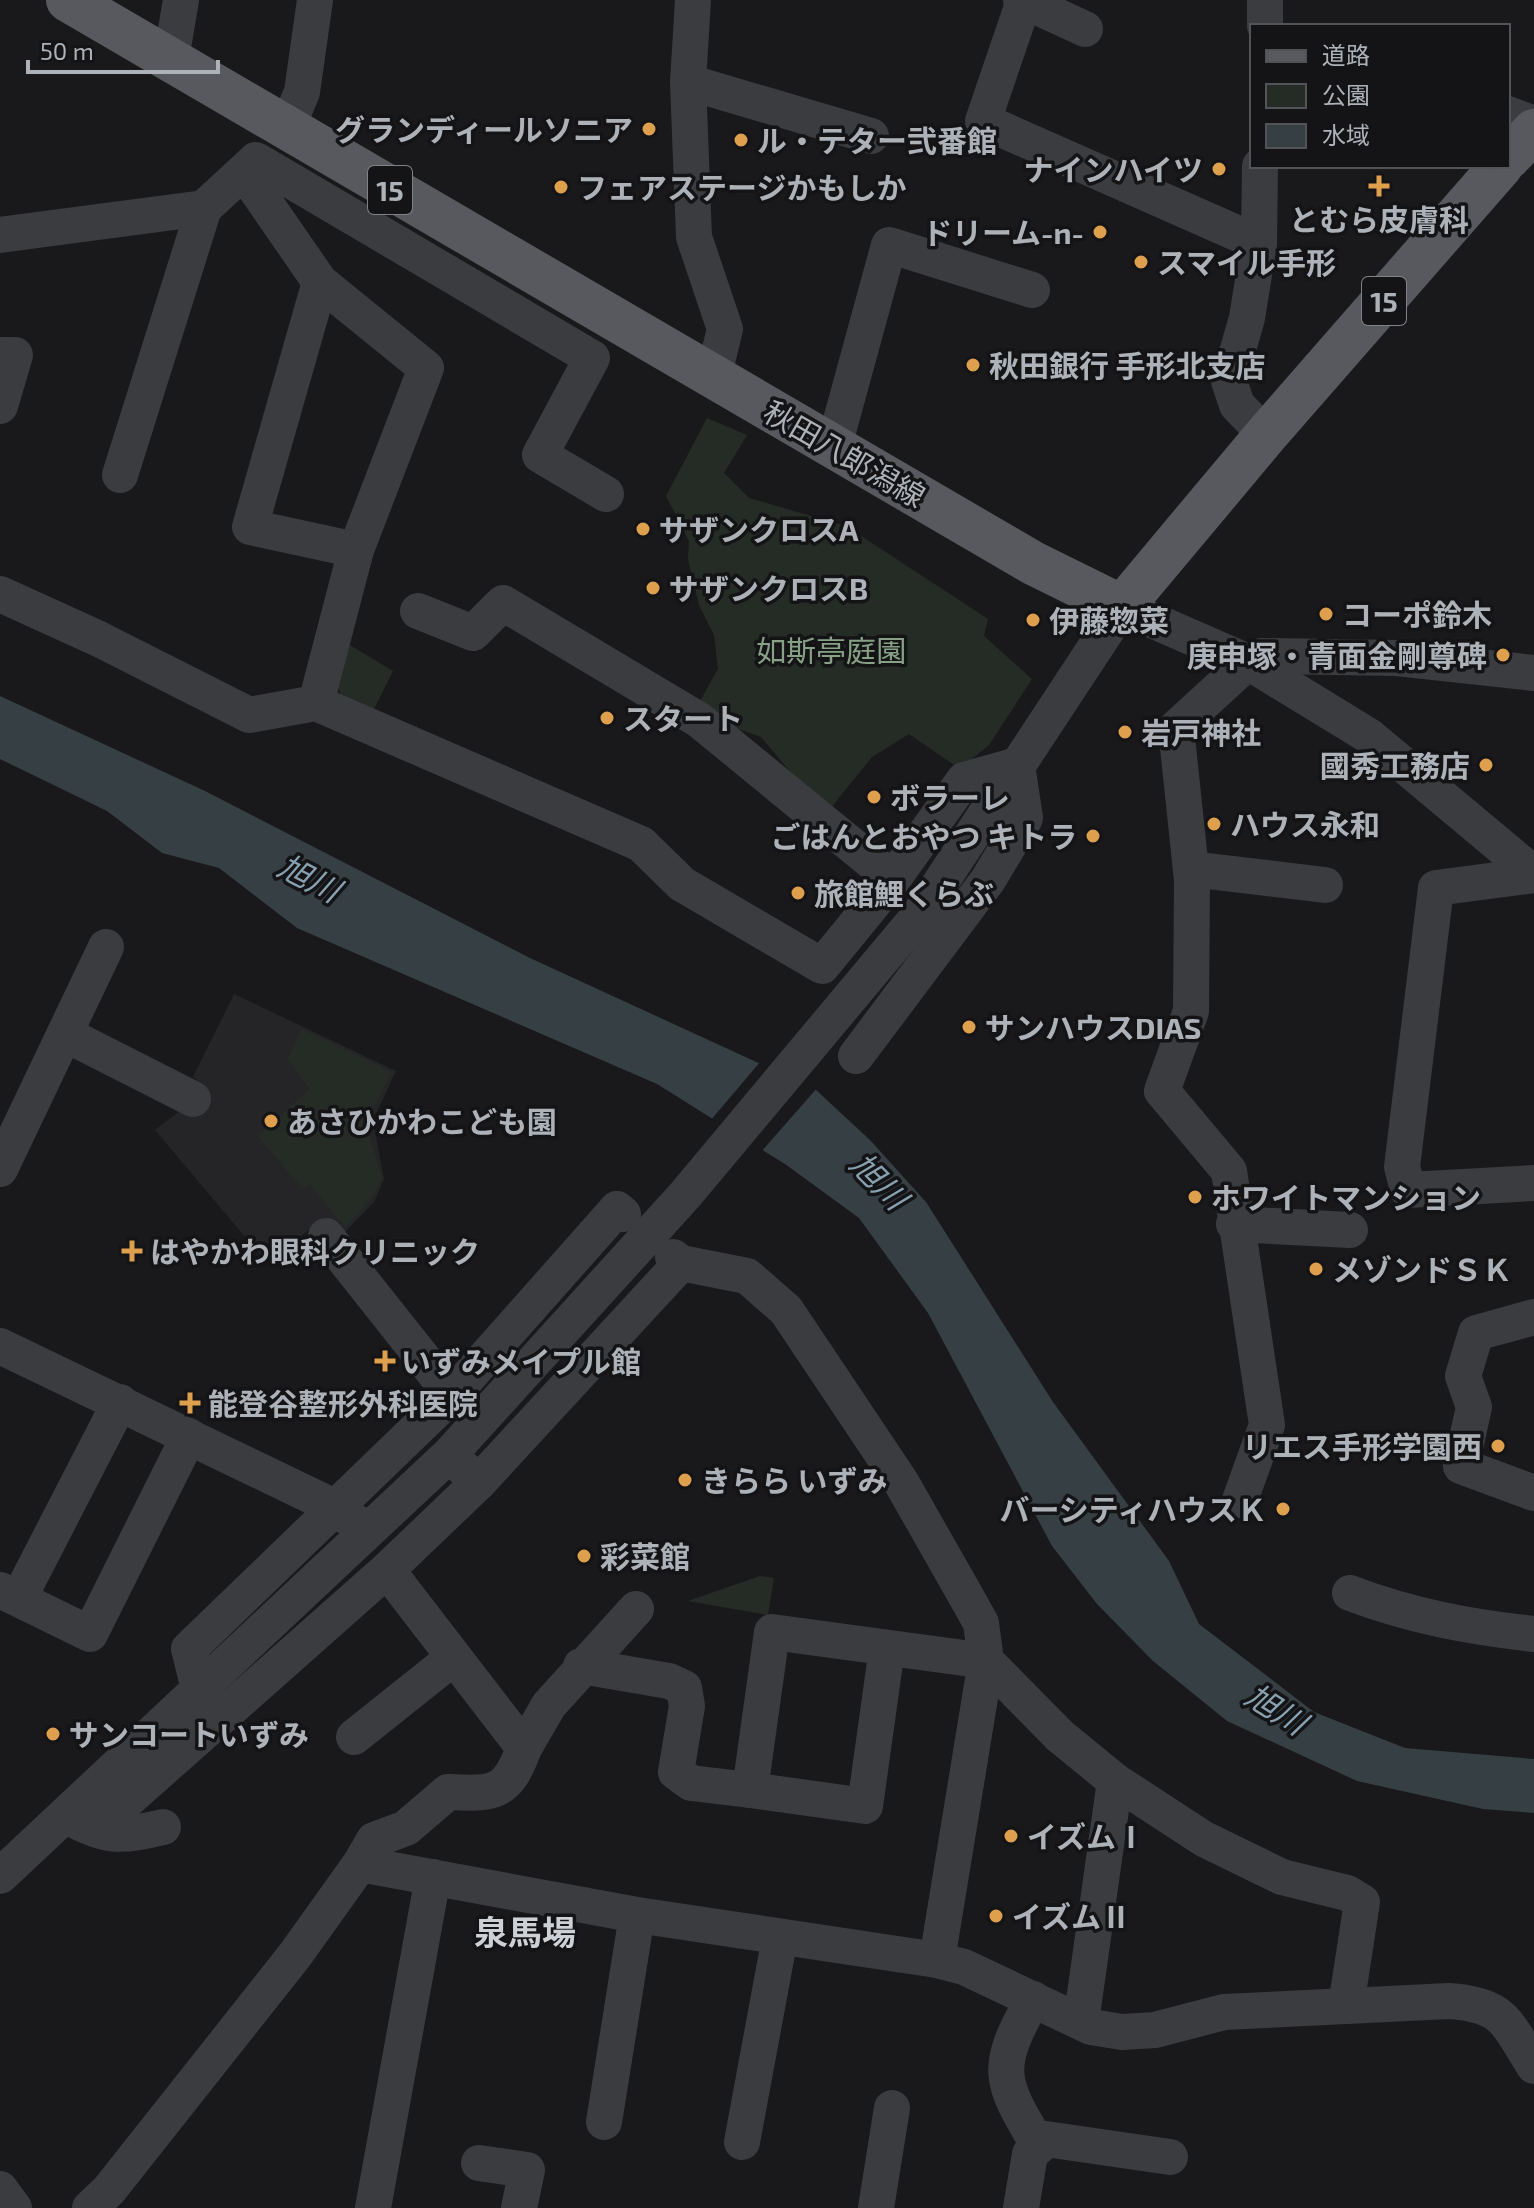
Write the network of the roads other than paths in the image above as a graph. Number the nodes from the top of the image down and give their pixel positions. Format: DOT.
graph roads {
  1 [pos="68,0"];
  2 [pos="181,0"];
  3 [pos="315,0"];
  4 [pos="693,0"];
  5 [pos="1022,1"];
  6 [pos="107,11"];
  7 [pos="1085,29"];
  8 [pos="171,59"];
  9 [pos="688,82"];
  10 [pos="1510,115"];
  11 [pos="1534,124"];
  12 [pos="287,128"];
  13 [pos="1534,131"];
  14 [pos="871,136"];
  15 [pos="1510,156"];
  16 [pos="1260,168"];
  17 [pos="1499,168"];
  18 [pos="244,172"];
  19 [pos="390,190"];
  20 [pos="204,208"];
  21 [pos="367,226"];
  22 [pos="0,235"];
  23 [pos="1259,243"];
  24 [pos="320,282"];
  25 [pos="1032,290"];
  26 [pos="0,355"];
  27 [pos="713,378"];
  28 [pos="0,406"];
  29 [pos="1266,435"];
  30 [pos="834,446"];
  31 [pos="120,475"];
  32 [pos="606,494"];
  33 [pos="356,550"];
  34 [pos="0,594"];
  35 [pos="1122,607"];
  36 [pos="418,611"];
  37 [pos="1248,662"];
  38 [pos="1534,673"];
  39 [pos="316,703"];
  40 [pos="1017,765"];
  41 [pos="1191,869"];
  42 [pos="1534,874"];
  43 [pos="893,879"];
  44 [pos="1325,885"];
  45 [pos="106,947"];
  46 [pos="65,1034"];
  47 [pos="856,1056"];
  48 [pos="193,1099"];
  49 [pos="0,1169"];
  50 [pos="1534,1183"];
  51 [pos="623,1214"];
  52 [pos="1234,1224"];
  53 [pos="1350,1230"];
  54 [pos="326,1236"];
  55 [pos="1534,1317"];
  56 [pos="0,1346"];
  57 [pos="452,1395"];
  58 [pos="120,1402"];
  59 [pos="189,1436"];
  60 [pos="449,1455"];
  61 [pos="479,1482"];
  62 [pos="1534,1493"];
  63 [pos="1240,1500"];
  64 [pos="337,1510"];
  65 [pos="368,1530"];
  66 [pos="387,1570"];
  67 [pos="1350,1593"];
  68 [pos="10,1594"];
  69 [pos="636,1609"];
  70 [pos="1534,1634"];
  71 [pos="887,1648"];
  72 [pos="453,1658"];
  73 [pos="986,1661"];
  74 [pos="581,1666"];
  75 [pos="199,1689"];
  76 [pos="354,1737"];
  77 [pos="524,1748"];
  78 [pos="1115,1781"];
  79 [pos="750,1790"];
  80 [pos="67,1816"];
  81 [pos="163,1827"];
  82 [pos="360,1864"];
  83 [pos="0,1876"];
  84 [pos="433,1877"];
  85 [pos="637,1915"];
  86 [pos="780,1937"];
  87 [pos="937,1960"];
  88 [pos="1033,1999"];
  89 [pos="1346,2006"];
  90 [pos="1081,2022"];
  91 [pos="1534,2066"];
  92 [pos="892,2108"];
  93 [pos="604,2122"];
  94 [pos="742,2142"];
  95 [pos="1039,2146"];
  96 [pos="1170,2157"];
  97 [pos="479,2163"];
  98 [pos="0,2189"];
  99 [pos="14,2208"];
  100 [pos="90,2208"];
  101 [pos="373,2208"];
  102 [pos="519,2208"];
  103 [pos="876,2208"];
  104 [pos="1021,2208"];
  1 -- 6 [label="main road, 秋田八郎潟線 / 15"];
  2 -- 8 [label="street"];
  3 -- 12 [label="street"];
  4 -- 9 [label="street"];
  5 -- 7 [label="street"];
  5 -- 23 [label="street"];
  6 -- 8 [label="main road, 秋田八郎潟線 / 15"];
  8 -- 12 [label="main road, 秋田八郎潟線 / 15"];
  9 -- 14 [label="street"];
  9 -- 27 [label="street"];
  10 -- 11 [label="street"];
  12 -- 19 [label="main road, 秋田八郎潟線 / 15"];
  13 -- 15 [label="main road"];
  16 -- 23 [label="street"];
  17 -- 29 [label="main road, 15"];
  18 -- 20 [label="street"];
  18 -- 21 [label="street"];
  18 -- 24 [label="street"];
  19 -- 21 [label="street"];
  19 -- 27 [label="main road, 秋田八郎潟線 / 15"];
  20 -- 22 [label="street"];
  20 -- 31 [label="street"];
  21 -- 32 [label="street"];
  23 -- 29 [label="street"];
  24 -- 33 [label="street"];
  24 -- 33 [label="street"];
  25 -- 30 [label="street"];
  26 -- 28 [label="street"];
  27 -- 30 [label="main road, 秋田八郎潟線 / 15"];
  29 -- 35 [label="main road, 15"];
  30 -- 35 [label="main road, 秋田八郎潟線 / 15"];
  33 -- 39 [label="street"];
  34 -- 39 [label="street"];
  35 -- 37 [label="street"];
  35 -- 40 [label="street"];
  36 -- 43 [label="street"];
  37 -- 38 [label="street"];
  37 -- 41 [label="street"];
  37 -- 42 [label="street"];
  39 -- 43 [label="street"];
  40 -- 43 [label="street"];
  40 -- 47 [label="street"];
  40 -- 60 [label="street"];
  41 -- 44 [label="street"];
  41 -- 52 [label="street"];
  42 -- 50 [label="street"];
  45 -- 46 [label="street"];
  46 -- 48 [label="street"];
  46 -- 49 [label="street"];
  51 -- 57 [label="street"];
  52 -- 53 [label="street"];
  52 -- 63 [label="street"];
  54 -- 57 [label="street"];
  55 -- 62 [label="street"];
  56 -- 58 [label="street"];
  57 -- 64 [label="street"];
  58 -- 59 [label="street"];
  58 -- 68 [label="street"];
  59 -- 64 [label="street"];
  59 -- 68 [label="street"];
  60 -- 61 [label="street"];
  60 -- 65 [label="street"];
  61 -- 66 [label="street"];
  61 -- 73 [label="street"];
  64 -- 65 [label="street"];
  64 -- 75 [label="street"];
  65 -- 75 [label="street"];
  66 -- 72 [label="street"];
  66 -- 80 [label="street"];
  67 -- 70 [label="street"];
  69 -- 74 [label="street"];
  71 -- 73 [label="street"];
  71 -- 79 [label="street"];
  71 -- 79 [label="street"];
  72 -- 76 [label="street"];
  72 -- 77 [label="street"];
  73 -- 78 [label="street"];
  73 -- 87 [label="street"];
  74 -- 77 [label="street"];
  74 -- 79 [label="street"];
  75 -- 80 [label="street"];
  77 -- 82 [label="street"];
  78 -- 89 [label="street"];
  78 -- 90 [label="street"];
  80 -- 81 [label="street"];
  80 -- 83 [label="street"];
  82 -- 84 [label="street"];
  82 -- 100 [label="street"];
  84 -- 85 [label="street"];
  84 -- 101 [label="street"];
  85 -- 86 [label="street"];
  85 -- 93 [label="street"];
  86 -- 87 [label="street"];
  86 -- 94 [label="street"];
  87 -- 88 [label="street"];
  88 -- 90 [label="street"];
  88 -- 95 [label="street"];
  89 -- 90 [label="street"];
  89 -- 91 [label="street"];
  92 -- 103 [label="street"];
  95 -- 96 [label="street"];
  95 -- 104 [label="street"];
  97 -- 102 [label="street"];
  98 -- 99 [label="street"];
}
